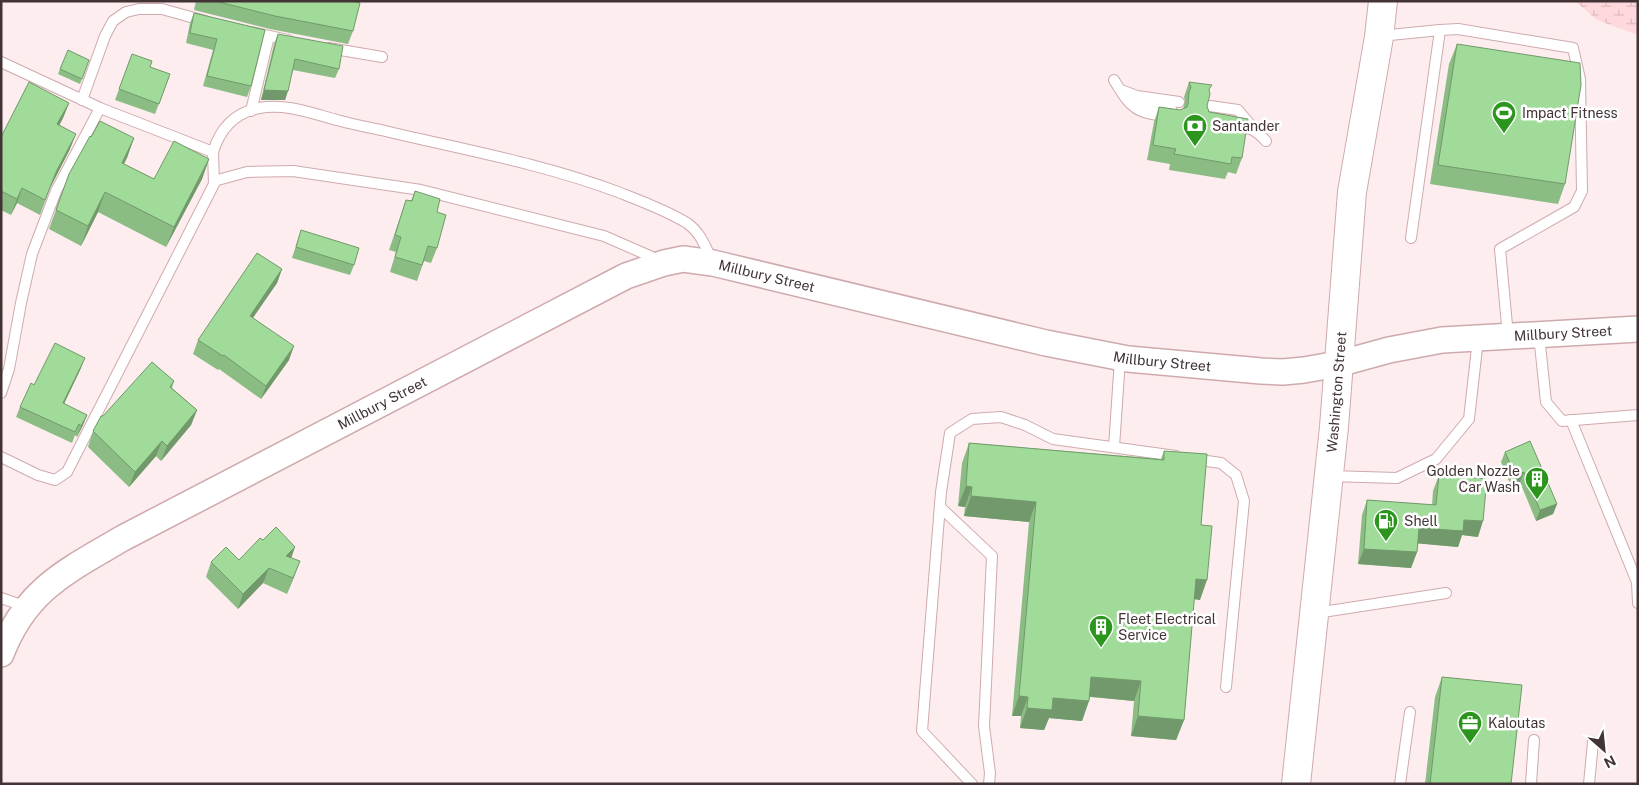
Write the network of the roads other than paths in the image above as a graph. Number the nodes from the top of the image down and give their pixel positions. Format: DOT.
graph roads {
  1 [pos="1382,1"];
  2 [pos="214,23"];
  3 [pos="242,29"];
  4 [pos="1440,30"];
  5 [pos="269,36"];
  6 [pos="1379,36"];
  7 [pos="296,41"];
  8 [pos="314,45"];
  9 [pos="382,57"];
  10 [pos="1,62"];
  11 [pos="82,100"];
  12 [pos="100,108"];
  13 [pos="251,110"];
  14 [pos="1177,110"];
  15 [pos="1210,110"];
  16 [pos="1227,125"];
  17 [pos="1258,133"];
  18 [pos="1266,142"];
  19 [pos="213,152"];
  20 [pos="214,181"];
  21 [pos="1411,238"];
  22 [pos="664,263"];
  23 [pos="713,263"];
  24 [pos="1638,329"];
  25 [pos="1540,335"];
  26 [pos="1508,337"];
  27 [pos="1478,339"];
  28 [pos="1120,358"];
  29 [pos="1338,364"];
  30 [pos="1,393"];
  31 [pos="1638,415"];
  32 [pos="1571,420"];
  33 [pos="1114,447"];
  34 [pos="1,457"];
  35 [pos="1329,476"];
  36 [pos="940,507"];
  37 [pos="1446,593"];
  38 [pos="1,598"];
  39 [pos="1638,603"];
  40 [pos="27,607"];
  41 [pos="1314,614"];
  42 [pos="1,654"];
  43 [pos="1226,687"];
  44 [pos="1410,712"];
  45 [pos="1534,740"];
  46 [pos="1593,742"];
  47 [pos="972,784"];
  48 [pos="989,784"];
  49 [pos="1296,784"];
  50 [pos="1400,784"];
  51 [pos="1531,784"];
  52 [pos="1589,784"];
  1 -- 6 [label="main road, Washington Street"];
  2 -- 11 [label="lane"];
  3 -- 5 [label="lane"];
  4 -- 6 [label="lane"];
  4 -- 21 [label="lane"];
  4 -- 26 [label="lane"];
  5 -- 7 [label="lane"];
  5 -- 13 [label="lane"];
  6 -- 29 [label="main road, Washington Street"];
  8 -- 9 [label="lane"];
  10 -- 11 [label="lane"];
  11 -- 12 [label="lane"];
  12 -- 19 [label="lane"];
  12 -- 30 [label="lane"];
  13 -- 19 [label="lane"];
  13 -- 23 [label="lane"];
  14 -- 14 [label="lane"];
  15 -- 17 [label="lane"];
  16 -- 17 [label="lane"];
  17 -- 18 [label="lane"];
  19 -- 20 [label="lane"];
  20 -- 22 [label="lane"];
  20 -- 34 [label="lane"];
  22 -- 23 [label="street, Millbury Street"];
  22 -- 40 [label="street, Millbury Street"];
  23 -- 28 [label="street, Millbury Street"];
  24 -- 25 [label="street, Millbury Street"];
  25 -- 26 [label="street, Millbury Street"];
  25 -- 32 [label="lane"];
  26 -- 27 [label="street, Millbury Street"];
  27 -- 29 [label="street, Millbury Street"];
  27 -- 35 [label="lane"];
  28 -- 29 [label="street, Millbury Street"];
  28 -- 33 [label="lane"];
  29 -- 35 [label="main road, Washington Street"];
  31 -- 32 [label="lane"];
  32 -- 39 [label="lane"];
  33 -- 36 [label="lane"];
  33 -- 43 [label="lane"];
  35 -- 41 [label="main road, Washington Street"];
  36 -- 47 [label="lane"];
  36 -- 48 [label="lane"];
  37 -- 41 [label="lane"];
  38 -- 40 [label="lane"];
  40 -- 42 [label="street, Millbury Street"];
  41 -- 49 [label="main road, Washington Street"];
  44 -- 50 [label="lane"];
  45 -- 51 [label="lane"];
  46 -- 52 [label="lane"];
}
